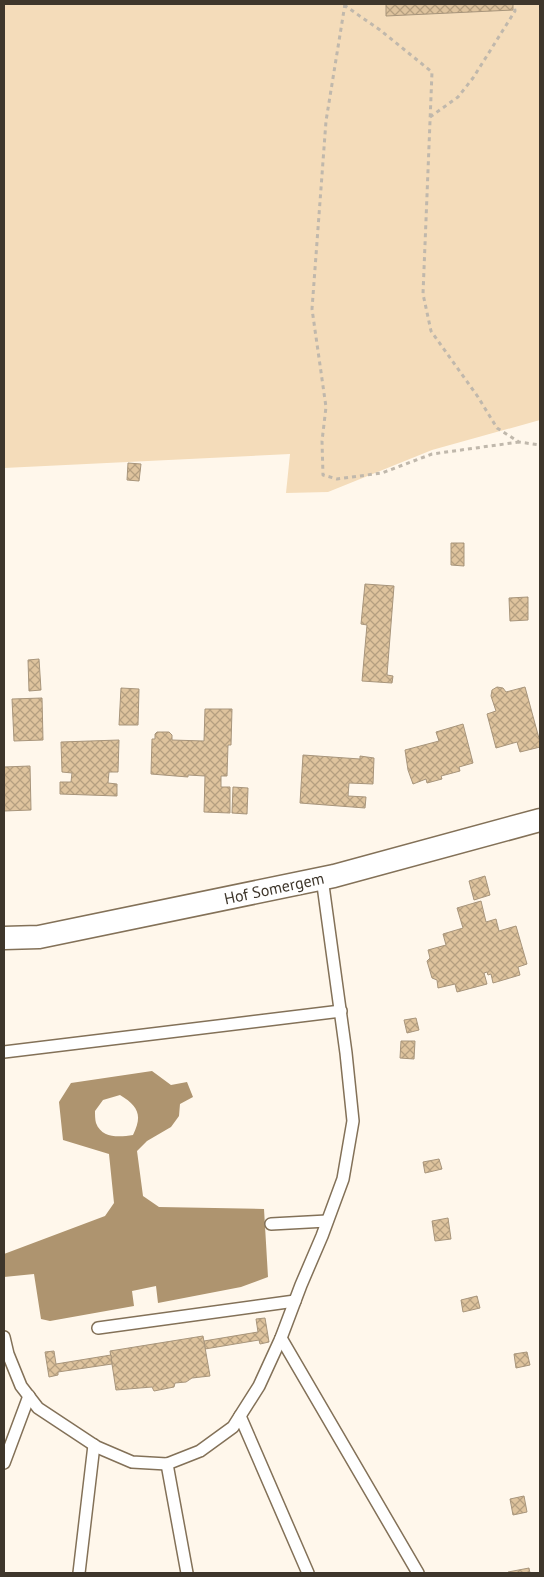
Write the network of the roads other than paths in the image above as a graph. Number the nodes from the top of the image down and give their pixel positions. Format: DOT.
graph roads {
  1 [pos="540,820"];
  2 [pos="322,878"];
  3 [pos="4,938"];
  4 [pos="341,1011"];
  5 [pos="4,1052"];
  6 [pos="327,1221"];
  7 [pos="271,1224"];
  8 [pos="295,1301"];
  9 [pos="98,1328"];
  10 [pos="4,1337"];
  11 [pos="282,1338"];
  12 [pos="29,1396"];
  13 [pos="240,1416"];
  14 [pos="94,1445"];
  15 [pos="4,1463"];
  16 [pos="167,1464"];
  17 [pos="79,1573"];
  18 [pos="186,1573"];
  19 [pos="308,1573"];
  20 [pos="418,1573"];
  1 -- 2 [label="street, Hof Somergem"];
  2 -- 3 [label="street, Hof Somergem"];
  2 -- 4 [label="lane"];
  4 -- 5 [label="lane"];
  4 -- 6 [label="lane"];
  6 -- 7 [label="lane"];
  6 -- 8 [label="lane"];
  8 -- 9 [label="lane"];
  8 -- 11 [label="lane"];
  10 -- 12 [label="lane"];
  11 -- 13 [label="lane"];
  11 -- 20 [label="lane"];
  12 -- 14 [label="lane"];
  12 -- 15 [label="lane"];
  13 -- 16 [label="lane"];
  13 -- 19 [label="lane"];
  14 -- 16 [label="lane"];
  14 -- 17 [label="lane"];
  16 -- 18 [label="lane"];
}
